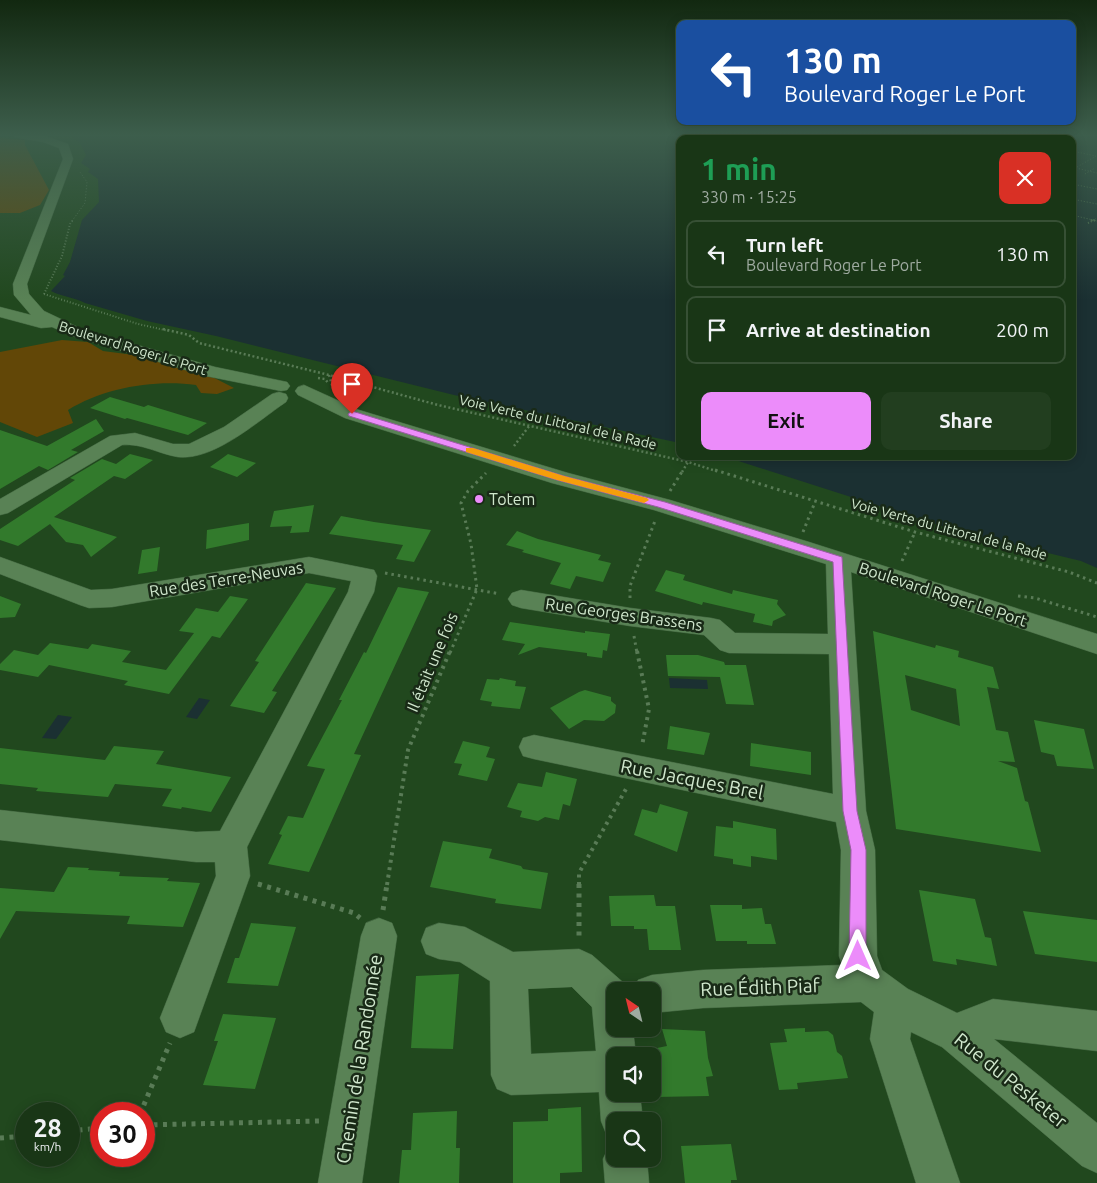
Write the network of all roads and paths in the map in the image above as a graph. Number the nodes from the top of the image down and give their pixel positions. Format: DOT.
graph roads {
  1 [pos="56,190"];
  2 [pos="86,190"];
  3 [pos="1080,196"];
  4 [pos="1076,198"];
  5 [pos="1076,199"];
  6 [pos="1092,199"];
  7 [pos="1087,202"];
  8 [pos="1097,205"];
  9 [pos="1081,206"];
  10 [pos="1092,209"];
  11 [pos="1080,212"];
  12 [pos="1076,214"];
  13 [pos="1089,214"];
  14 [pos="1076,216"];
  15 [pos="1084,218"];
  16 [pos="1097,219"];
  17 [pos="1093,220"];
  18 [pos="1078,221"];
  19 [pos="1088,223"];
  20 [pos="20,284"];
  21 [pos="1,287"];
  22 [pos="0,312"];
  23 [pos="53,322"];
  24 [pos="280,392"];
  25 [pos="530,425"];
  26 [pos="676,459"];
  27 [pos="500,460"];
  28 [pos="679,460"];
  29 [pos="688,462"];
  30 [pos="815,502"];
  31 [pos="662,504"];
  32 [pos="0,508"];
  33 [pos="915,532"];
  34 [pos="801,547"];
  35 [pos="838,560"];
  36 [pos="0,565"];
  37 [pos="365,576"];
  38 [pos="897,579"];
  39 [pos="1097,583"];
  40 [pos="477,589"];
  41 [pos="521,599"];
  42 [pos="630,617"];
  43 [pos="842,644"];
  44 [pos="1097,644"];
  45 [pos="534,746"];
  46 [pos="638,768"];
  47 [pos="850,811"];
  48 [pos="0,825"];
  49 [pos="231,861"];
  50 [pos="367,924"];
  51 [pos="439,941"];
  52 [pos="579,968"];
  53 [pos="509,971"];
  54 [pos="606,991"];
  55 [pos="661,993"];
  56 [pos="880,993"];
  57 [pos="180,1018"];
  58 [pos="1097,1031"];
  59 [pos="956,1033"];
  60 [pos="606,1071"];
  61 [pos="145,1102"];
  62 [pos="351,1121"];
  63 [pos="155,1125"];
  64 [pos="15,1137"];
  65 [pos="0,1138"];
  66 [pos="1097,1151"];
  67 [pos="626,1167"];
  68 [pos="340,1183"];
  69 [pos="627,1183"];
  70 [pos="938,1183"];
  1 -- 20 [label="street"];
  2 -- 25 [label="path, Voie Verte du Littoral de la Rade"];
  3 -- 4 [label="path"];
  5 -- 7 [label="path"];
  6 -- 7 [label="path"];
  7 -- 8 [label="path"];
  7 -- 9 [label="path"];
  8 -- 10 [label="path"];
  11 -- 12 [label="path"];
  13 -- 15 [label="path"];
  14 -- 15 [label="path"];
  15 -- 17 [label="path"];
  15 -- 18 [label="path"];
  16 -- 17 [label="path"];
  17 -- 19 [label="path"];
  20 -- 21 [label="street"];
  20 -- 23 [label="street, Boulevard Roger Le Port"];
  22 -- 23 [label="street"];
  23 -- 24 [label="street, Boulevard Roger Le Port"];
  24 -- 27 [label="street, Boulevard Roger Le Port"];
  24 -- 32 [label="street"];
  25 -- 26 [label="path, Voie Verte du Littoral de la Rade"];
  25 -- 27 [label="path"];
  27 -- 31 [label="street, Boulevard Roger Le Port"];
  27 -- 40 [label="path"];
  28 -- 29 [label="path, Voie Verte du Littoral de la Rade"];
  29 -- 30 [label="path, Voie Verte du Littoral de la Rade"];
  29 -- 31 [label="path"];
  30 -- 33 [label="path, Voie Verte du Littoral de la Rade"];
  30 -- 34 [label="path"];
  31 -- 34 [label="street, Boulevard Roger Le Port"];
  31 -- 42 [label="path"];
  33 -- 38 [label="path"];
  33 -- 39 [label="path, Voie Verte du Littoral de la Rade"];
  34 -- 35 [label="street, Boulevard Roger Le Port"];
  35 -- 38 [label="street, Boulevard Roger Le Port"];
  35 -- 43 [label="street"];
  36 -- 37 [label="street, Rue des Terre-Neuvas"];
  37 -- 40 [label="path"];
  37 -- 49 [label="street"];
  38 -- 44 [label="street, Boulevard Roger Le Port"];
  40 -- 41 [label="path"];
  40 -- 50 [label="path, Il était une fois"];
  41 -- 42 [label="street, Rue Georges Brassens"];
  42 -- 43 [label="street, Rue Georges Brassens"];
  42 -- 46 [label="path"];
  43 -- 47 [label="street"];
  45 -- 46 [label="street, Rue Jacques Brel"];
  46 -- 47 [label="street, Rue Jacques Brel"];
  46 -- 52 [label="path"];
  47 -- 56 [label="street"];
  48 -- 49 [label="street"];
  49 -- 50 [label="path"];
  49 -- 57 [label="street"];
  50 -- 62 [label="street, Chemin de la Randonnée"];
  51 -- 53 [label="street"];
  52 -- 53 [label="street"];
  52 -- 54 [label="street"];
  53 -- 60 [label="street"];
  55 -- 56 [label="street, Rue Édith Piaf"];
  56 -- 59 [label="street, Rue du Pesketer"];
  56 -- 70 [label="street"];
  57 -- 61 [label="path"];
  58 -- 59 [label="street"];
  59 -- 66 [label="street, Rue du Pesketer"];
  62 -- 63 [label="path"];
  62 -- 68 [label="street, Chemin de la Randonnée"];
  64 -- 65 [label="path"];
  67 -- 69 [label="street"];
}
